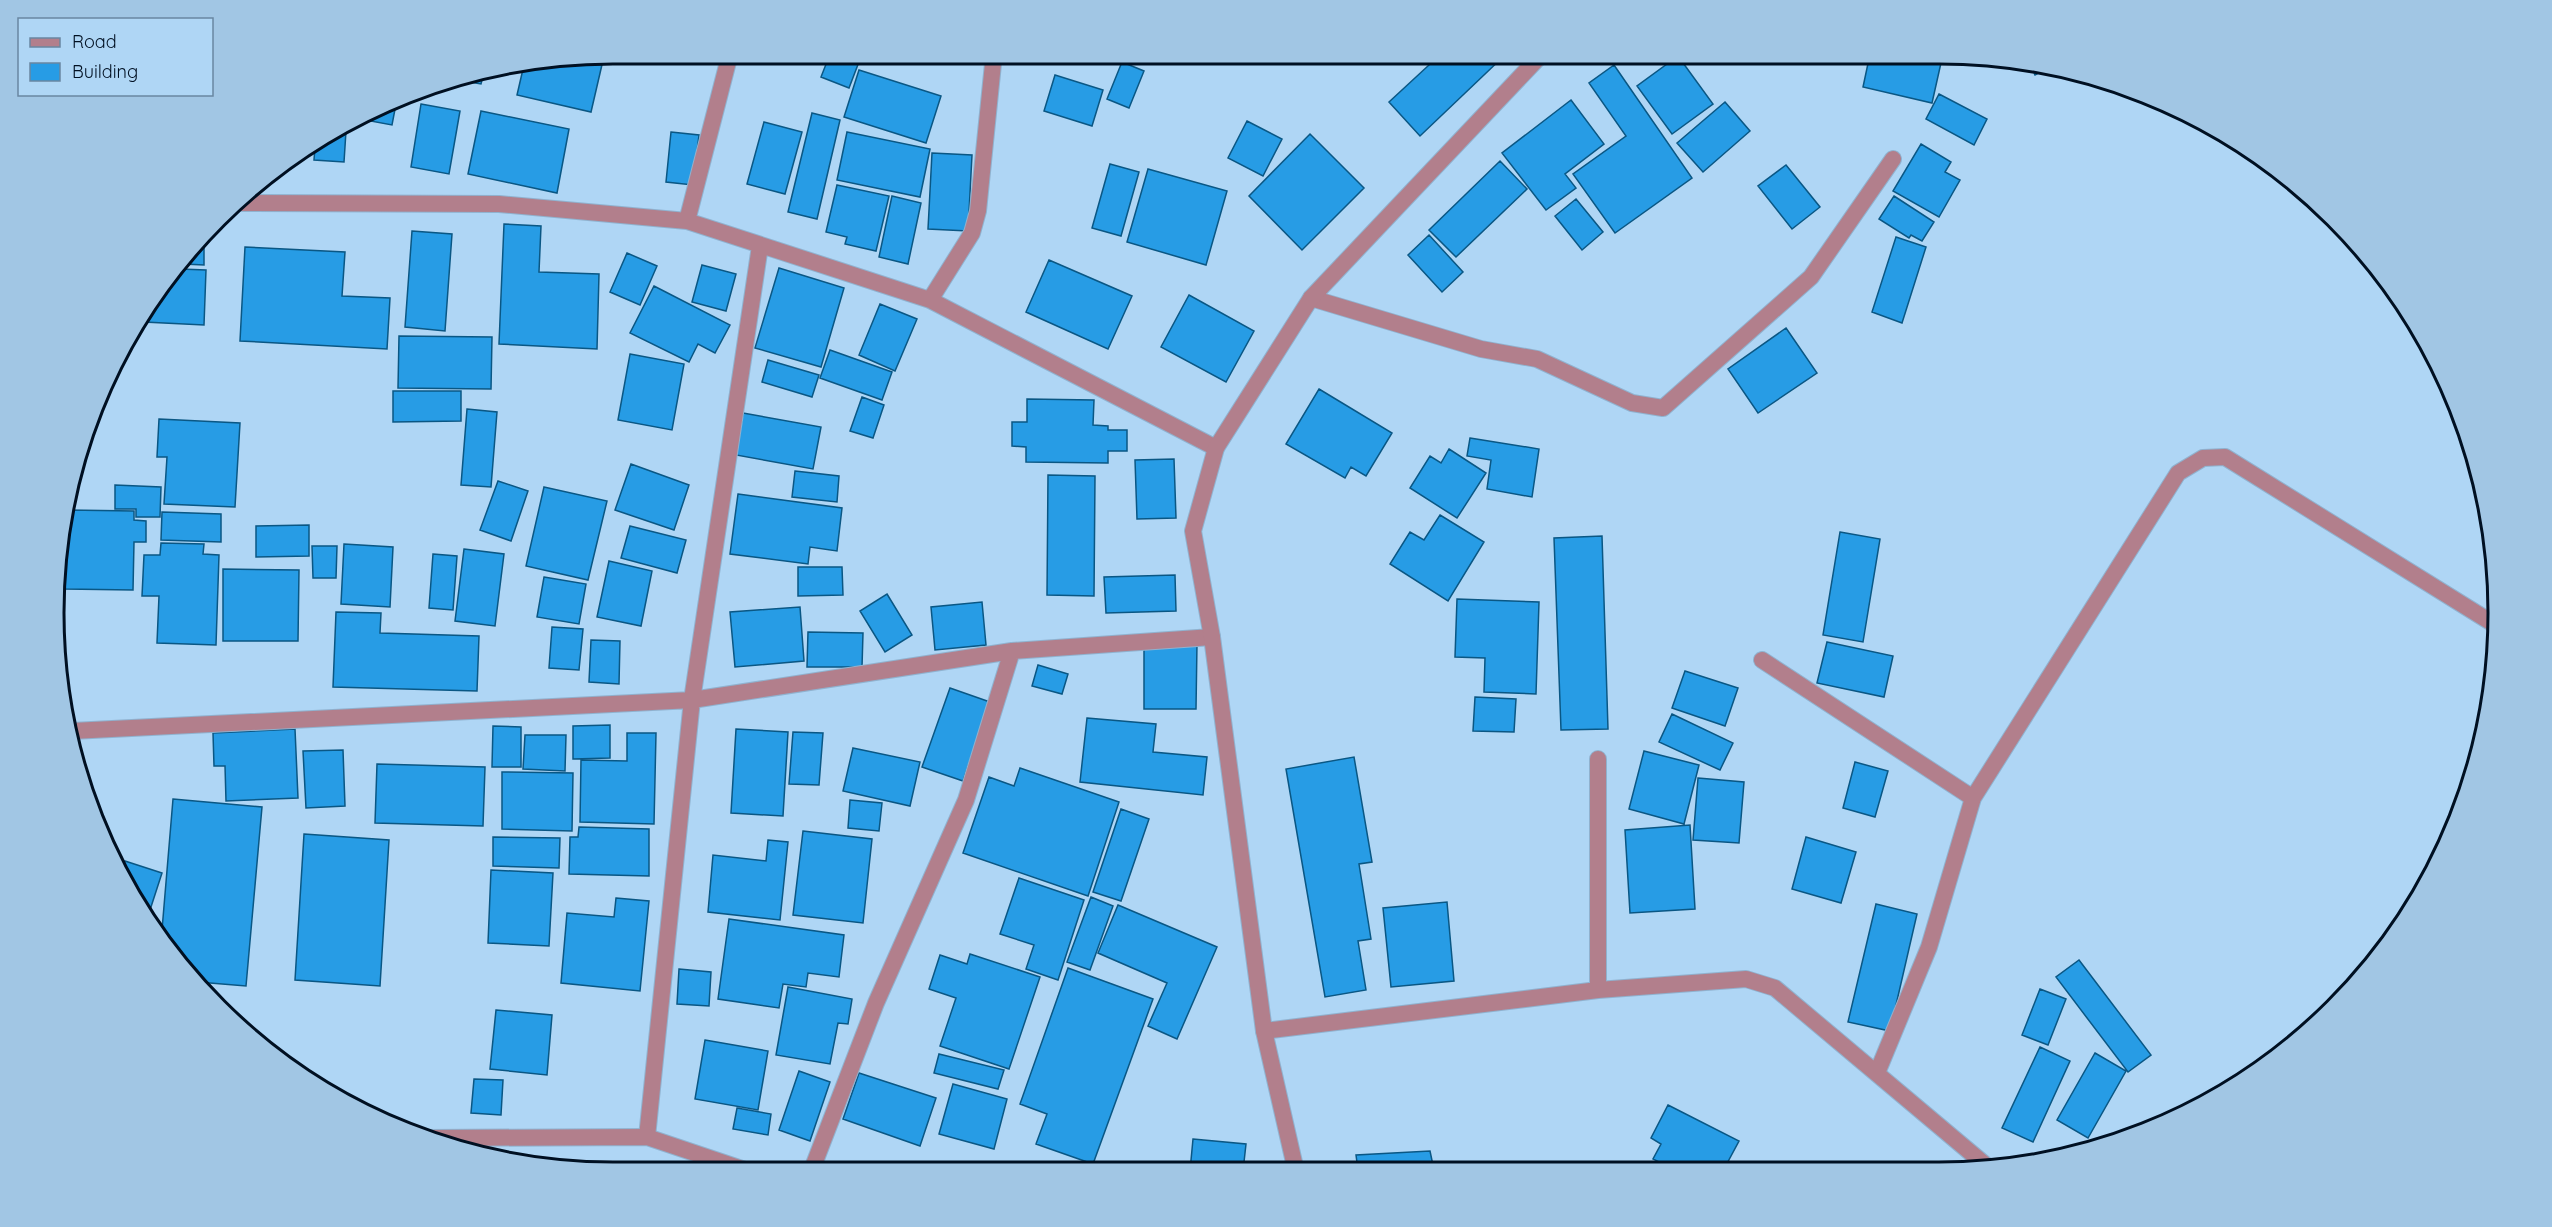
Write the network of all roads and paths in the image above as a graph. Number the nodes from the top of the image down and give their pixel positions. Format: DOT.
graph roads {
  1 [pos="727,64"];
  2 [pos="993,64"];
  3 [pos="1533,64"];
  4 [pos="1893,159"];
  5 [pos="251,202"];
  6 [pos="687,221"];
  7 [pos="760,246"];
  8 [pos="1311,298"];
  9 [pos="930,300"];
  10 [pos="1216,448"];
  11 [pos="2488,620"];
  12 [pos="1212,637"];
  13 [pos="1012,651"];
  14 [pos="1762,660"];
  15 [pos="693,700"];
  16 [pos="77,731"];
  17 [pos="1598,759"];
  18 [pos="1973,798"];
  19 [pos="1598,990"];
  20 [pos="1264,1031"];
  21 [pos="1877,1073"];
  22 [pos="647,1137"];
  23 [pos="452,1138"];
  24 [pos="1980,1160"];
  25 [pos="721,1162"];
  26 [pos="815,1162"];
  27 [pos="1294,1162"];
  1 -- 6 [label="street"];
  2 -- 9 [label="street"];
  3 -- 8 [label="street"];
  4 -- 8 [label="street"];
  5 -- 6 [label="street"];
  6 -- 7 [label="street"];
  7 -- 9 [label="street"];
  7 -- 15 [label="street"];
  8 -- 10 [label="street"];
  9 -- 10 [label="street"];
  10 -- 12 [label="street"];
  11 -- 18 [label="street"];
  12 -- 13 [label="street"];
  12 -- 20 [label="street"];
  13 -- 15 [label="street"];
  13 -- 26 [label="street"];
  14 -- 18 [label="street"];
  15 -- 16 [label="street"];
  15 -- 22 [label="street"];
  17 -- 19 [label="street"];
  18 -- 21 [label="street"];
  19 -- 20 [label="street"];
  19 -- 21 [label="street"];
  20 -- 27 [label="street"];
  21 -- 24 [label="street"];
  22 -- 23 [label="street"];
  22 -- 25 [label="street"];
}
